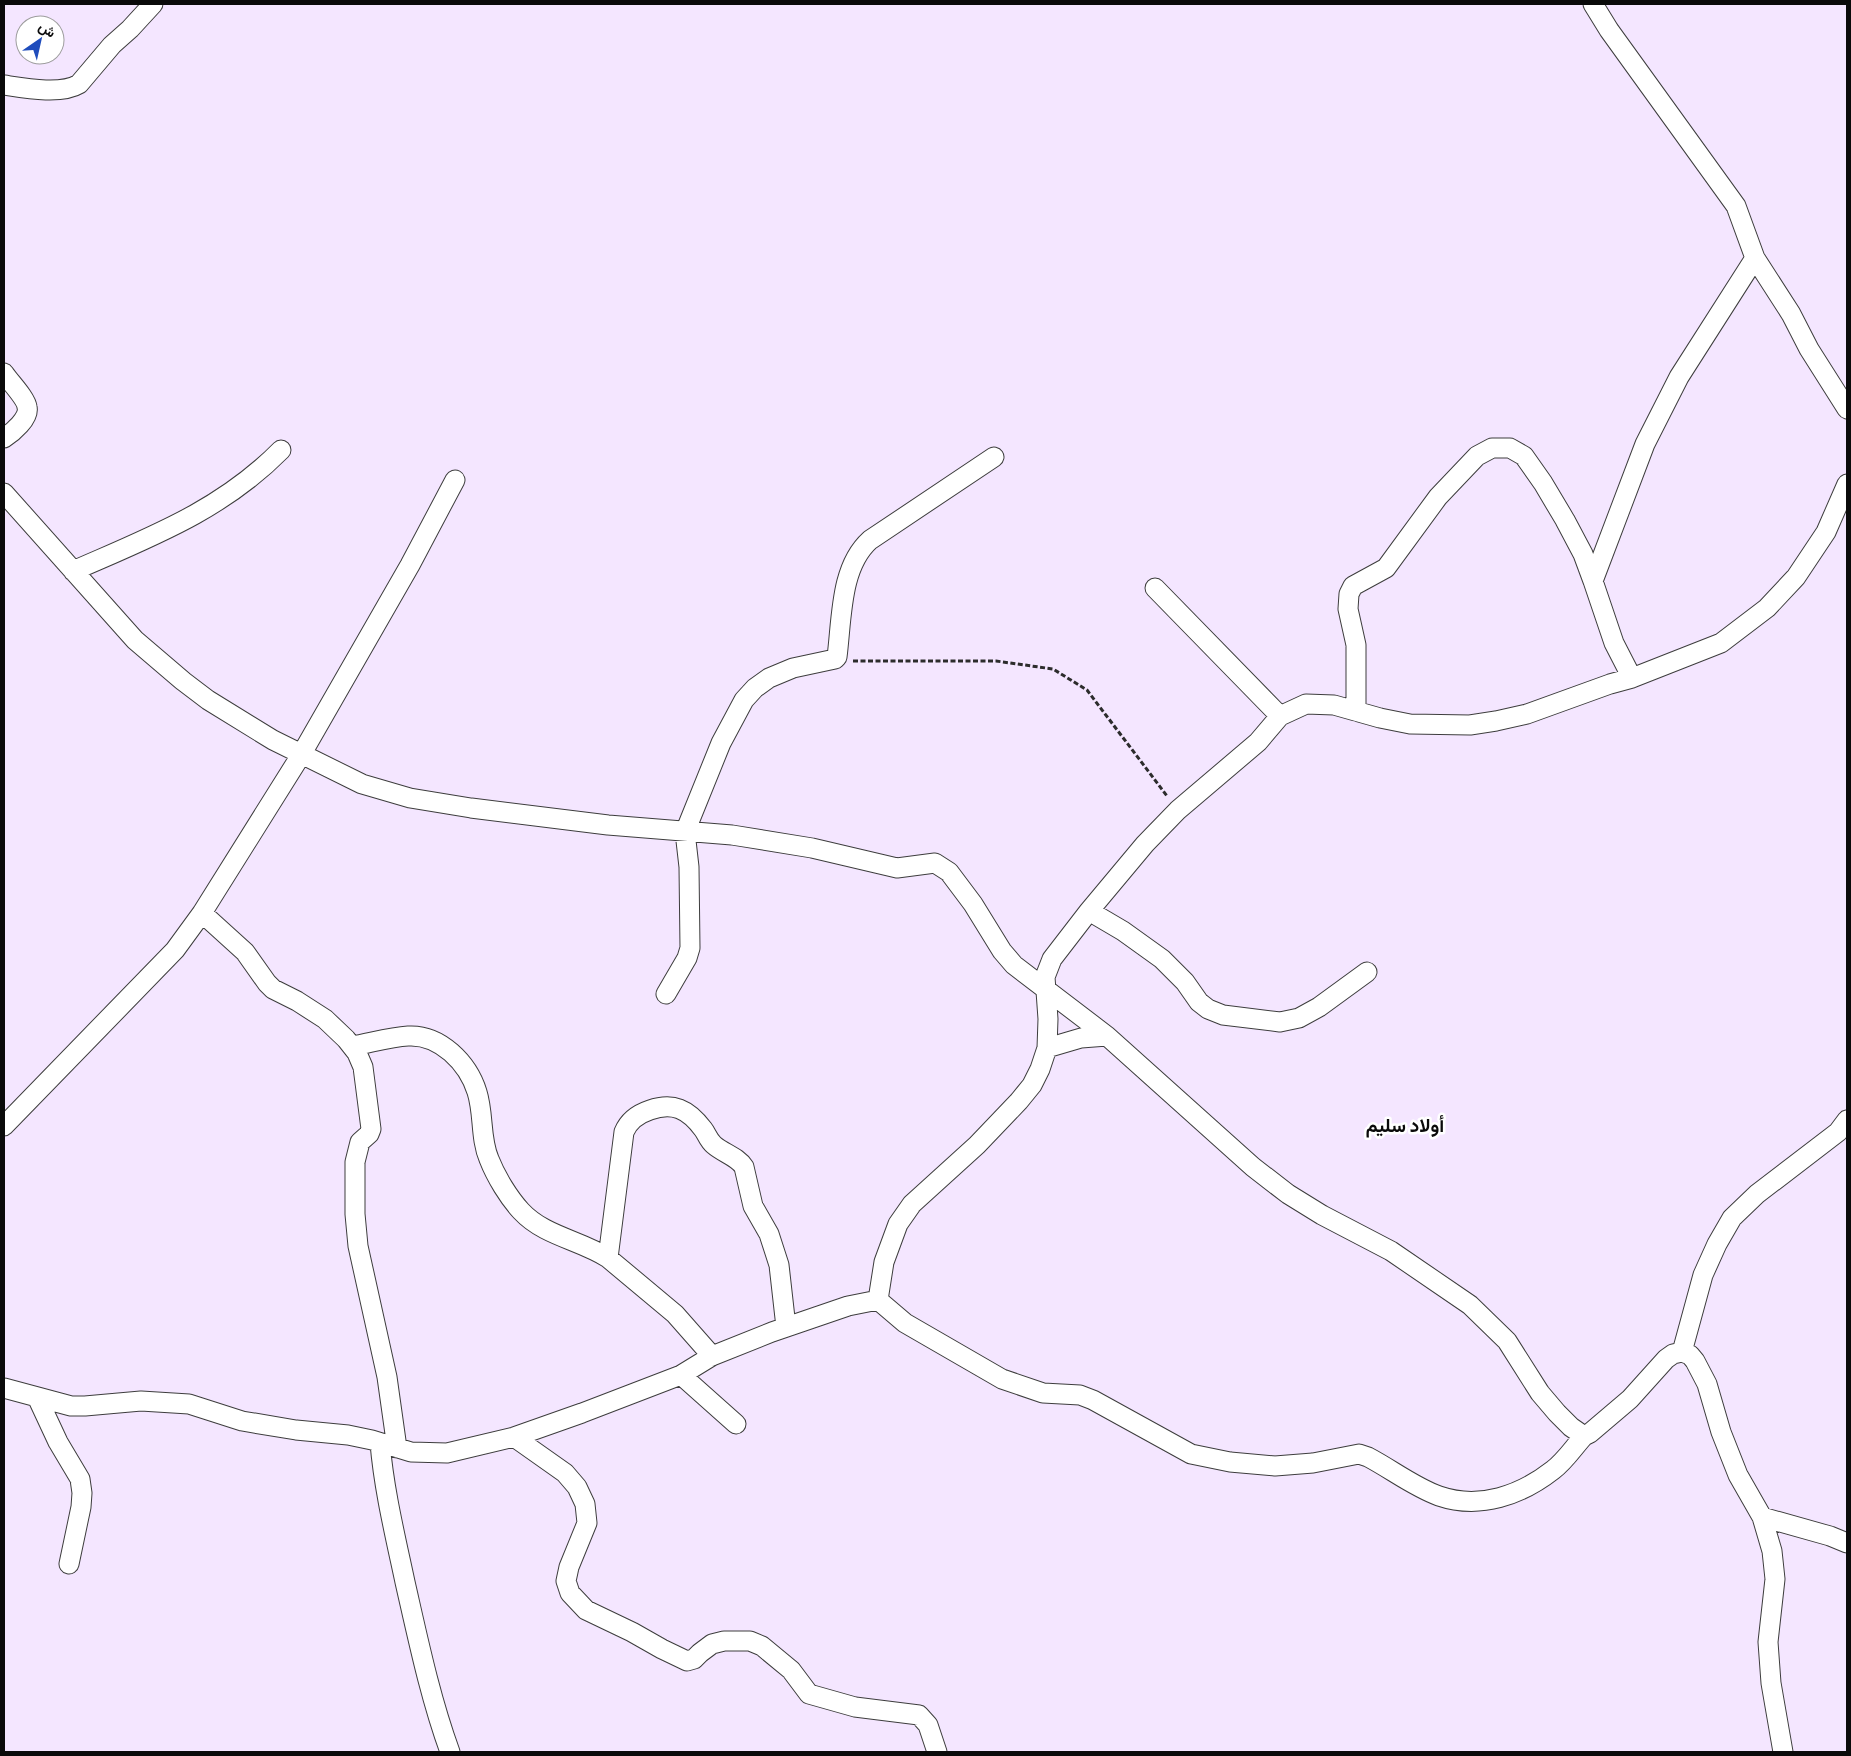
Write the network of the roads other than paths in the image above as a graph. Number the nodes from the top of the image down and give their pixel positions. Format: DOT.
graph roads {
  1 [pos="153,4"];
  2 [pos="1593,4"];
  3 [pos="4,85"];
  4 [pos="1755,258"];
  5 [pos="4,373"];
  6 [pos="1847,409"];
  7 [pos="4,438"];
  8 [pos="281,450"];
  9 [pos="994,456"];
  10 [pos="455,480"];
  11 [pos="1847,484"];
  12 [pos="4,493"];
  13 [pos="73,571"];
  14 [pos="1592,581"];
  15 [pos="1155,588"];
  16 [pos="1632,678"];
  17 [pos="1356,711"];
  18 [pos="1280,716"];
  19 [pos="301,755"];
  20 [pos="685,832"];
  21 [pos="1089,911"];
  22 [pos="202,913"];
  23 [pos="1367,972"];
  24 [pos="1046,989"];
  25 [pos="666,994"];
  26 [pos="1107,1036"];
  27 [pos="352,1046"];
  28 [pos="1046,1048"];
  29 [pos="1847,1120"];
  30 [pos="4,1126"];
  31 [pos="608,1258"];
  32 [pos="878,1300"];
  33 [pos="786,1327"];
  34 [pos="1682,1352"];
  35 [pos="712,1356"];
  36 [pos="681,1375"];
  37 [pos="4,1388"];
  38 [pos="37,1397"];
  39 [pos="736,1424"];
  40 [pos="1584,1436"];
  41 [pos="514,1437"];
  42 [pos="389,1445"];
  43 [pos="1762,1516"];
  44 [pos="1847,1543"];
  45 [pos="70,1564"];
  46 [pos="450,1752"];
  47 [pos="937,1752"];
  48 [pos="1783,1752"];
  1 -- 3 [label="street"];
  2 -- 4 [label="street"];
  4 -- 6 [label="street"];
  4 -- 14 [label="street"];
  5 -- 7 [label="street"];
  8 -- 13 [label="street"];
  9 -- 20 [label="street"];
  10 -- 19 [label="street"];
  11 -- 16 [label="street"];
  12 -- 13 [label="street"];
  13 -- 19 [label="street"];
  14 -- 16 [label="street"];
  14 -- 17 [label="street"];
  15 -- 18 [label="street"];
  16 -- 17 [label="street"];
  17 -- 18 [label="street"];
  18 -- 21 [label="street"];
  19 -- 20 [label="street"];
  19 -- 22 [label="street"];
  20 -- 24 [label="street"];
  20 -- 25 [label="street"];
  21 -- 23 [label="street"];
  21 -- 24 [label="street"];
  22 -- 27 [label="street"];
  22 -- 30 [label="street"];
  24 -- 26 [label="street"];
  24 -- 28 [label="street"];
  26 -- 28 [label="street"];
  26 -- 40 [label="street"];
  27 -- 31 [label="street"];
  27 -- 42 [label="street"];
  28 -- 32 [label="street"];
  29 -- 34 [label="street"];
  31 -- 33 [label="street"];
  31 -- 35 [label="street"];
  32 -- 33 [label="street"];
  32 -- 40 [label="street"];
  33 -- 35 [label="street"];
  34 -- 40 [label="street"];
  34 -- 43 [label="street"];
  35 -- 36 [label="street"];
  36 -- 39 [label="street"];
  36 -- 41 [label="street"];
  37 -- 38 [label="street"];
  38 -- 42 [label="street"];
  38 -- 45 [label="street"];
  41 -- 42 [label="street"];
  41 -- 47 [label="street"];
  42 -- 46 [label="street"];
  43 -- 44 [label="street"];
  43 -- 48 [label="street"];
}
